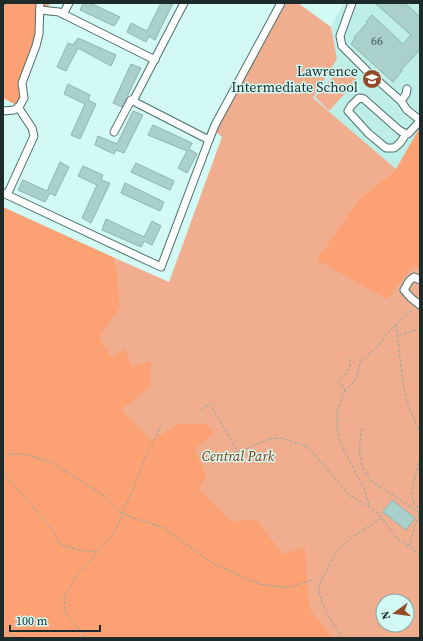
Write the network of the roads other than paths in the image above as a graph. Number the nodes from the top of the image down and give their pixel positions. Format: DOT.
graph roads {
  1 [pos="69,3"];
  2 [pos="184,3"];
  3 [pos="281,3"];
  4 [pos="352,3"];
  5 [pos="40,6"];
  6 [pos="63,14"];
  7 [pos="154,60"];
  8 [pos="407,89"];
  9 [pos="133,101"];
  10 [pos="401,101"];
  11 [pos="18,107"];
  12 [pos="3,111"];
  13 [pos="420,120"];
  14 [pos="114,132"];
  15 [pos="406,134"];
  16 [pos="209,140"];
  17 [pos="5,194"];
  18 [pos="420,280"];
  19 [pos="420,305"];
  1 -- 6 [label="street"];
  2 -- 7 [label="street"];
  3 -- 16 [label="street"];
  4 -- 10 [label="street"];
  5 -- 6 [label="street"];
  5 -- 11 [label="street"];
  6 -- 7 [label="street"];
  7 -- 9 [label="street"];
  8 -- 10 [label="street"];
  9 -- 14 [label="street"];
  9 -- 16 [label="street"];
  10 -- 13 [label="street"];
  11 -- 12 [label="street"];
  11 -- 17 [label="street"];
  13 -- 15 [label="street"];
  15 -- 15 [label="street"];
  16 -- 17 [label="street"];
  18 -- 19 [label="street"];
}
